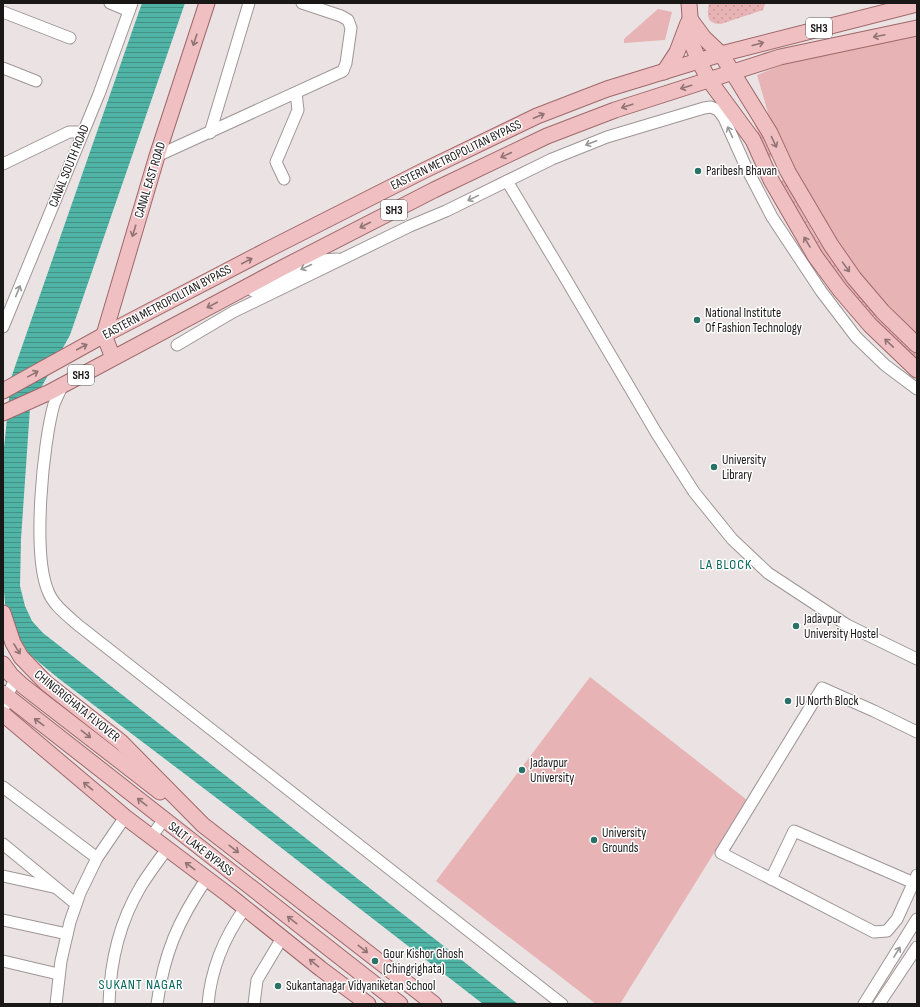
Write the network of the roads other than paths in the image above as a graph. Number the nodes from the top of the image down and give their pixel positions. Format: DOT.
graph roads {
  1 [pos="110,3"];
  2 [pos="207,3"];
  3 [pos="249,3"];
  4 [pos="302,3"];
  5 [pos="689,3"];
  6 [pos="917,4"];
  7 [pos="131,7"];
  8 [pos="3,12"];
  9 [pos="689,19"];
  10 [pos="917,28"];
  11 [pos="70,38"];
  12 [pos="721,54"];
  13 [pos="699,61"];
  14 [pos="3,68"];
  15 [pos="664,72"];
  16 [pos="732,72"];
  17 [pos="36,80"];
  18 [pos="709,80"];
  19 [pos="296,93"];
  20 [pos="83,132"];
  21 [pos="210,133"];
  22 [pos="157,156"];
  23 [pos="762,159"];
  24 [pos="3,164"];
  25 [pos="746,167"];
  26 [pos="284,179"];
  27 [pos="507,181"];
  28 [pos="343,258"];
  29 [pos="232,294"];
  30 [pos="3,328"];
  31 [pos="104,335"];
  32 [pos="917,344"];
  33 [pos="177,345"];
  34 [pos="113,358"];
  35 [pos="917,370"];
  36 [pos="63,384"];
  37 [pos="917,389"];
  38 [pos="4,390"];
  39 [pos="6,411"];
  40 [pos="3,613"];
  41 [pos="917,659"];
  42 [pos="3,664"];
  43 [pos="15,678"];
  44 [pos="4,700"];
  45 [pos="3,714"];
  46 [pos="917,732"];
  47 [pos="3,787"];
  48 [pos="125,817"];
  49 [pos="164,819"];
  50 [pos="203,825"];
  51 [pos="152,836"];
  52 [pos="3,844"];
  53 [pos="168,848"];
  54 [pos="97,858"];
  55 [pos="3,876"];
  56 [pos="207,878"];
  57 [pos="771,879"];
  58 [pos="915,879"];
  59 [pos="56,887"];
  60 [pos="76,904"];
  61 [pos="244,908"];
  62 [pos="917,919"];
  63 [pos="3,920"];
  64 [pos="67,934"];
  65 [pos="282,938"];
  66 [pos="917,947"];
  67 [pos="3,961"];
  68 [pos="58,974"];
  69 [pos="876,985"];
  70 [pos="887,992"];
  71 [pos="56,1004"];
  72 [pos="108,1004"];
  73 [pos="158,1004"];
  74 [pos="208,1004"];
  75 [pos="254,1004"];
  76 [pos="368,1004"];
  77 [pos="400,1004"];
  78 [pos="434,1004"];
  79 [pos="562,1004"];
  80 [pos="864,1004"];
  81 [pos="879,1004"];
  1 -- 7 [label="street"];
  2 -- 22 [label="main road, CANAL EAST ROAD, one-way"];
  3 -- 21 [label="street"];
  4 -- 19 [label="street"];
  5 -- 9 [label="main road"];
  12 -- 6 [label="main road, EASTERN METROPOLITAN BYPASS / SH3, one-way"];
  7 -- 20 [label="street, CANAL SOUTH ROAD"];
  8 -- 11 [label="street"];
  9 -- 12 [label="main road"];
  9 -- 13 [label="main road"];
  9 -- 15 [label="main road"];
  10 -- 16 [label="main road, EASTERN METROPOLITAN BYPASS / SH3, one-way"];
  12 -- 13 [label="main road, EASTERN METROPOLITAN BYPASS / SH3"];
  12 -- 16 [label="main road"];
  13 -- 15 [label="main road, EASTERN METROPOLITAN BYPASS / SH3"];
  13 -- 18 [label="main road"];
  14 -- 17 [label="street"];
  31 -- 15 [label="main road, EASTERN METROPOLITAN BYPASS / SH3, one-way"];
  16 -- 18 [label="main road, EASTERN METROPOLITAN BYPASS / SH3"];
  16 -- 32 [label="main road, one-way"];
  18 -- 23 [label="main road"];
  18 -- 29 [label="main road, EASTERN METROPOLITAN BYPASS / SH3, one-way"];
  19 -- 21 [label="street"];
  19 -- 26 [label="street"];
  20 -- 24 [label="street"];
  30 -- 20 [label="street, CANAL SOUTH ROAD, one-way"];
  21 -- 22 [label="street"];
  22 -- 31 [label="main road, CANAL EAST ROAD, one-way"];
  23 -- 25 [label="street"];
  35 -- 23 [label="main road, one-way"];
  25 -- 27 [label="street, one-way"];
  25 -- 37 [label="street"];
  27 -- 28 [label="street, one-way"];
  27 -- 41 [label="street"];
  28 -- 29 [label="street, one-way"];
  28 -- 33 [label="street"];
  29 -- 34 [label="main road, EASTERN METROPOLITAN BYPASS / SH3, one-way"];
  31 -- 34 [label="main road"];
  38 -- 31 [label="main road, EASTERN METROPOLITAN BYPASS / SH3, one-way"];
  34 -- 36 [label="main road, EASTERN METROPOLITAN BYPASS / SH3"];
  36 -- 39 [label="main road, EASTERN METROPOLITAN BYPASS / SH3"];
  36 -- 79 [label="street"];
  40 -- 50 [label="main road, CHINGRIGHATA FLYOVER, one-way"];
  42 -- 43 [label="main road, SALT LAKE BYPASS"];
  43 -- 44 [label="street"];
  43 -- 50 [label="main road, SALT LAKE BYPASS, one-way"];
  49 -- 44 [label="main road, SALT LAKE BYPASS, one-way"];
  48 -- 45 [label="main road, SALT LAKE BYPASS, one-way"];
  46 -- 57 [label="street"];
  47 -- 54 [label="street"];
  48 -- 51 [label="main road, SALT LAKE BYPASS"];
  48 -- 54 [label="street"];
  49 -- 51 [label="street"];
  77 -- 49 [label="main road, SALT LAKE BYPASS, one-way"];
  50 -- 78 [label="main road, one-way"];
  51 -- 53 [label="main road, SALT LAKE BYPASS"];
  52 -- 59 [label="street"];
  56 -- 53 [label="main road, SALT LAKE BYPASS, one-way"];
  53 -- 72 [label="street"];
  54 -- 60 [label="street"];
  55 -- 59 [label="street"];
  56 -- 61 [label="main road, SALT LAKE BYPASS"];
  56 -- 73 [label="street"];
  57 -- 58 [label="street"];
  57 -- 58 [label="street"];
  59 -- 60 [label="street"];
  60 -- 64 [label="street"];
  61 -- 65 [label="main road, SALT LAKE BYPASS"];
  61 -- 74 [label="street"];
  69 -- 62 [label="street, one-way"];
  63 -- 64 [label="street"];
  64 -- 68 [label="street"];
  65 -- 75 [label="street"];
  76 -- 65 [label="main road, SALT LAKE BYPASS, one-way"];
  66 -- 70 [label="street"];
  67 -- 68 [label="street"];
  68 -- 71 [label="street"];
  69 -- 70 [label="street"];
  69 -- 80 [label="street"];
  70 -- 81 [label="street"];
}
